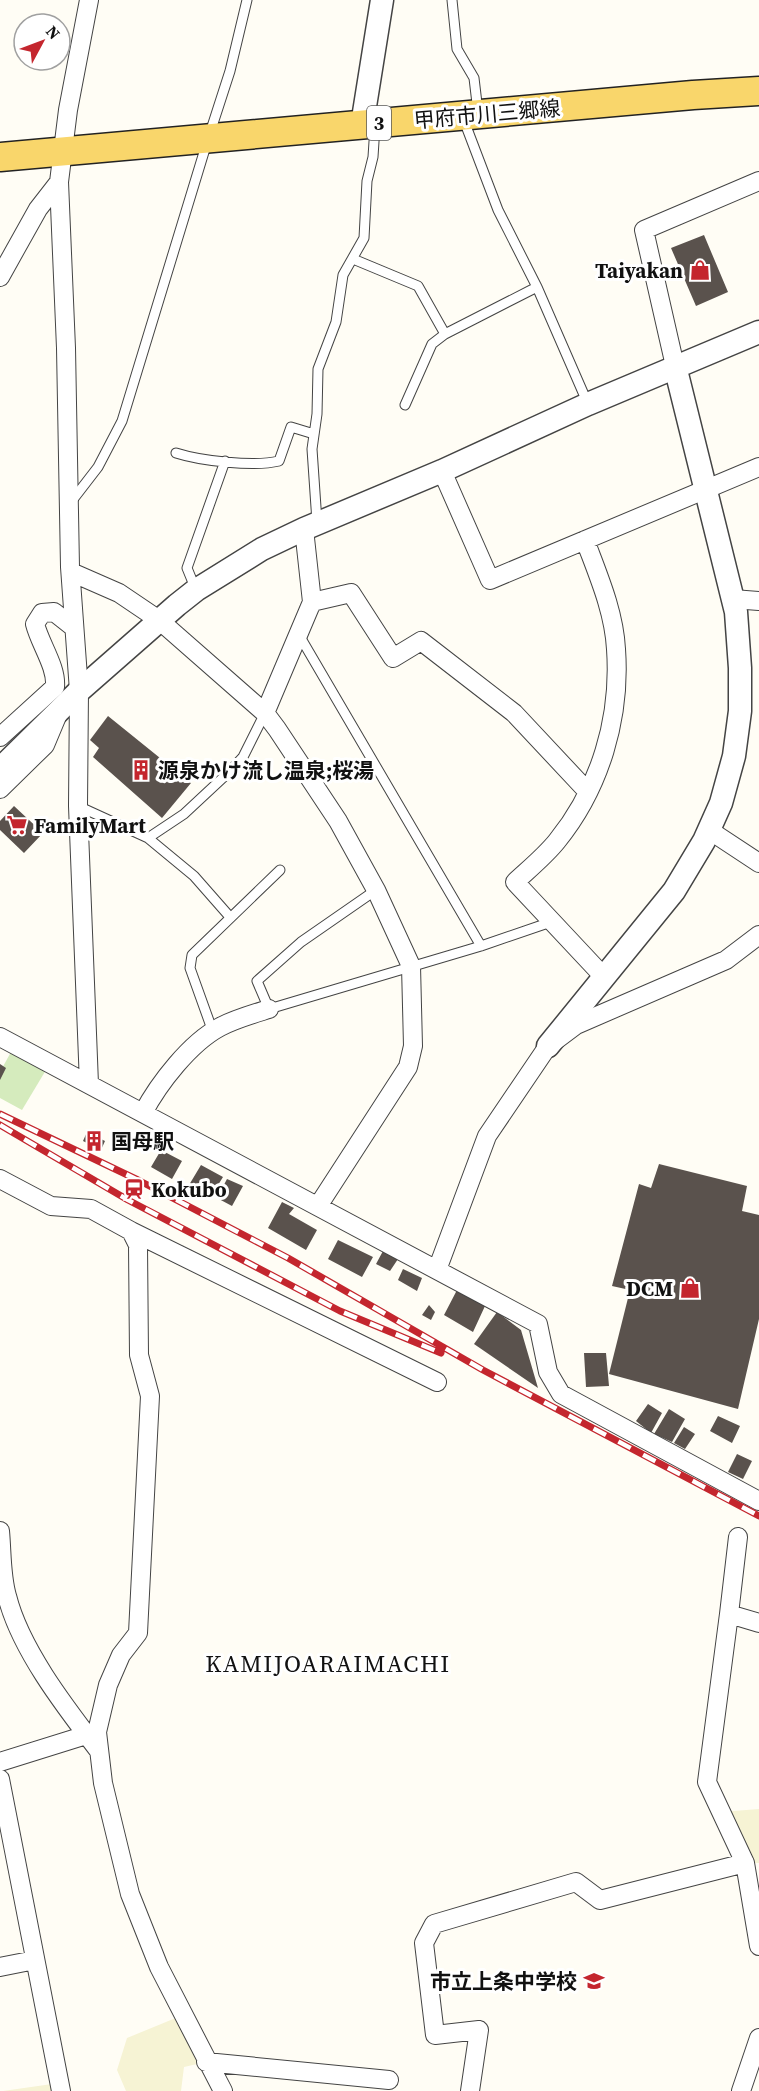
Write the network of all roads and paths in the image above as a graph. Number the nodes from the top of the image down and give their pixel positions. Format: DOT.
graph roads {
  1 [pos="88,0"];
  2 [pos="247,0"];
  3 [pos="382,0"];
  4 [pos="452,0"];
  5 [pos="759,91"];
  6 [pos="470,115"];
  7 [pos="369,124"];
  8 [pos="208,139"];
  9 [pos="62,152"];
  10 [pos="0,157"];
  11 [pos="759,181"];
  12 [pos="59,182"];
  13 [pos="352,259"];
  14 [pos="0,277"];
  15 [pos="537,287"];
  16 [pos="759,332"];
  17 [pos="445,334"];
  18 [pos="675,366"];
  19 [pos="588,404"];
  20 [pos="405,405"];
  21 [pos="314,434"];
  22 [pos="176,453"];
  23 [pos="225,461"];
  24 [pos="759,467"];
  25 [pos="442,471"];
  26 [pos="705,490"];
  27 [pos="70,504"];
  28 [pos="311,526"];
  29 [pos="585,540"];
  30 [pos="70,572"];
  31 [pos="196,590"];
  32 [pos="733,599"];
  33 [pos="759,601"];
  34 [pos="312,602"];
  35 [pos="159,620"];
  36 [pos="74,627"];
  37 [pos="299,635"];
  38 [pos="79,691"];
  39 [pos="60,710"];
  40 [pos="265,713"];
  41 [pos="0,737"];
  42 [pos="0,768"];
  43 [pos="0,789"];
  44 [pos="588,792"];
  45 [pos="78,806"];
  46 [pos="709,830"];
  47 [pos="148,838"];
  48 [pos="759,862"];
  49 [pos="280,870"];
  50 [pos="376,890"];
  51 [pos="231,917"];
  52 [pos="551,922"];
  53 [pos="759,935"];
  54 [pos="481,946"];
  55 [pos="411,966"];
  56 [pos="604,977"];
  57 [pos="269,1009"];
  58 [pos="213,1032"];
  59 [pos="0,1037"];
  60 [pos="548,1046"];
  61 [pos="88,1084"];
  62 [pos="143,1113"];
  63 [pos="0,1179"];
  64 [pos="318,1206"];
  65 [pos="131,1232"];
  66 [pos="437,1270"];
  67 [pos="437,1382"];
  68 [pos="759,1501"];
  69 [pos="0,1531"];
  70 [pos="738,1537"];
  71 [pos="729,1614"];
  72 [pos="759,1623"];
  73 [pos="92,1733"];
  74 [pos="0,1762"];
  75 [pos="0,1779"];
  76 [pos="745,1863"];
  77 [pos="759,1943"];
  78 [pos="34,1960"];
  79 [pos="0,1967"];
  80 [pos="759,2038"];
  81 [pos="206,2062"];
  82 [pos="389,2079"];
  83 [pos="61,2091"];
  84 [pos="223,2091"];
  85 [pos="470,2091"];
  86 [pos="741,2091"];
  1 -- 9 [label="street"];
  2 -- 8 [label="lane"];
  3 -- 7 [label="street"];
  4 -- 6 [label="lane"];
  5 -- 6 [label="main road, 甲府市川三郷線 / 3"];
  6 -- 7 [label="main road, 甲府市川三郷線 / 3"];
  6 -- 15 [label="lane"];
  7 -- 8 [label="main road, 甲府市川三郷線 / 3"];
  7 -- 13 [label="lane"];
  8 -- 9 [label="main road, 甲府市川三郷線 / 3"];
  8 -- 27 [label="lane"];
  9 -- 10 [label="main road, 甲府市川三郷線 / 3"];
  9 -- 12 [label="street"];
  11 -- 18 [label="street"];
  12 -- 14 [label="street"];
  12 -- 27 [label="street"];
  13 -- 17 [label="lane"];
  13 -- 21 [label="lane"];
  15 -- 17 [label="lane"];
  15 -- 19 [label="lane"];
  16 -- 18 [label="street"];
  17 -- 20 [label="lane"];
  18 -- 19 [label="street"];
  18 -- 26 [label="street"];
  19 -- 25 [label="street"];
  21 -- 23 [label="lane"];
  21 -- 28 [label="lane"];
  22 -- 23 [label="lane"];
  23 -- 31 [label="lane"];
  24 -- 26 [label="street"];
  25 -- 28 [label="street"];
  25 -- 29 [label="street"];
  26 -- 29 [label="street"];
  26 -- 32 [label="street"];
  27 -- 30 [label="street"];
  28 -- 31 [label="street"];
  28 -- 34 [label="street"];
  29 -- 44 [label="street"];
  30 -- 35 [label="street"];
  30 -- 36 [label="street"];
  31 -- 35 [label="street"];
  32 -- 33 [label="street"];
  32 -- 46 [label="street"];
  34 -- 37 [label="street"];
  34 -- 44 [label="street"];
  35 -- 38 [label="street"];
  35 -- 40 [label="street"];
  36 -- 38 [label="street"];
  36 -- 41 [label="street"];
  37 -- 40 [label="street"];
  37 -- 54 [label="lane"];
  38 -- 39 [label="street"];
  38 -- 45 [label="street"];
  39 -- 42 [label="street"];
  39 -- 43 [label="street"];
  40 -- 47 [label="lane"];
  40 -- 50 [label="street"];
  44 -- 52 [label="street"];
  45 -- 47 [label="lane"];
  45 -- 61 [label="street"];
  46 -- 48 [label="street"];
  46 -- 56 [label="street"];
  47 -- 51 [label="lane"];
  49 -- 51 [label="lane"];
  50 -- 55 [label="street"];
  50 -- 57 [label="lane"];
  51 -- 58 [label="lane"];
  52 -- 54 [label="lane"];
  52 -- 56 [label="street"];
  53 -- 60 [label="street"];
  54 -- 55 [label="lane"];
  55 -- 57 [label="lane"];
  55 -- 64 [label="street"];
  56 -- 60 [label="street"];
  57 -- 58 [label="street"];
  58 -- 62 [label="street"];
  59 -- 61 [label="street"];
  60 -- 66 [label="street"];
  61 -- 62 [label="street"];
  62 -- 64 [label="street"];
  63 -- 65 [label="street"];
  64 -- 66 [label="street"];
  65 -- 67 [label="street"];
  65 -- 73 [label="street"];
  66 -- 68 [label="street"];
  69 -- 73 [label="street"];
  70 -- 71 [label="street"];
  71 -- 72 [label="street"];
  71 -- 76 [label="street"];
  73 -- 74 [label="street"];
  73 -- 81 [label="street"];
  75 -- 78 [label="street"];
  76 -- 77 [label="street"];
  76 -- 85 [label="street"];
  78 -- 79 [label="street"];
  78 -- 83 [label="street"];
  80 -- 86 [label="street"];
  81 -- 82 [label="street"];
  81 -- 84 [label="street"];
}
